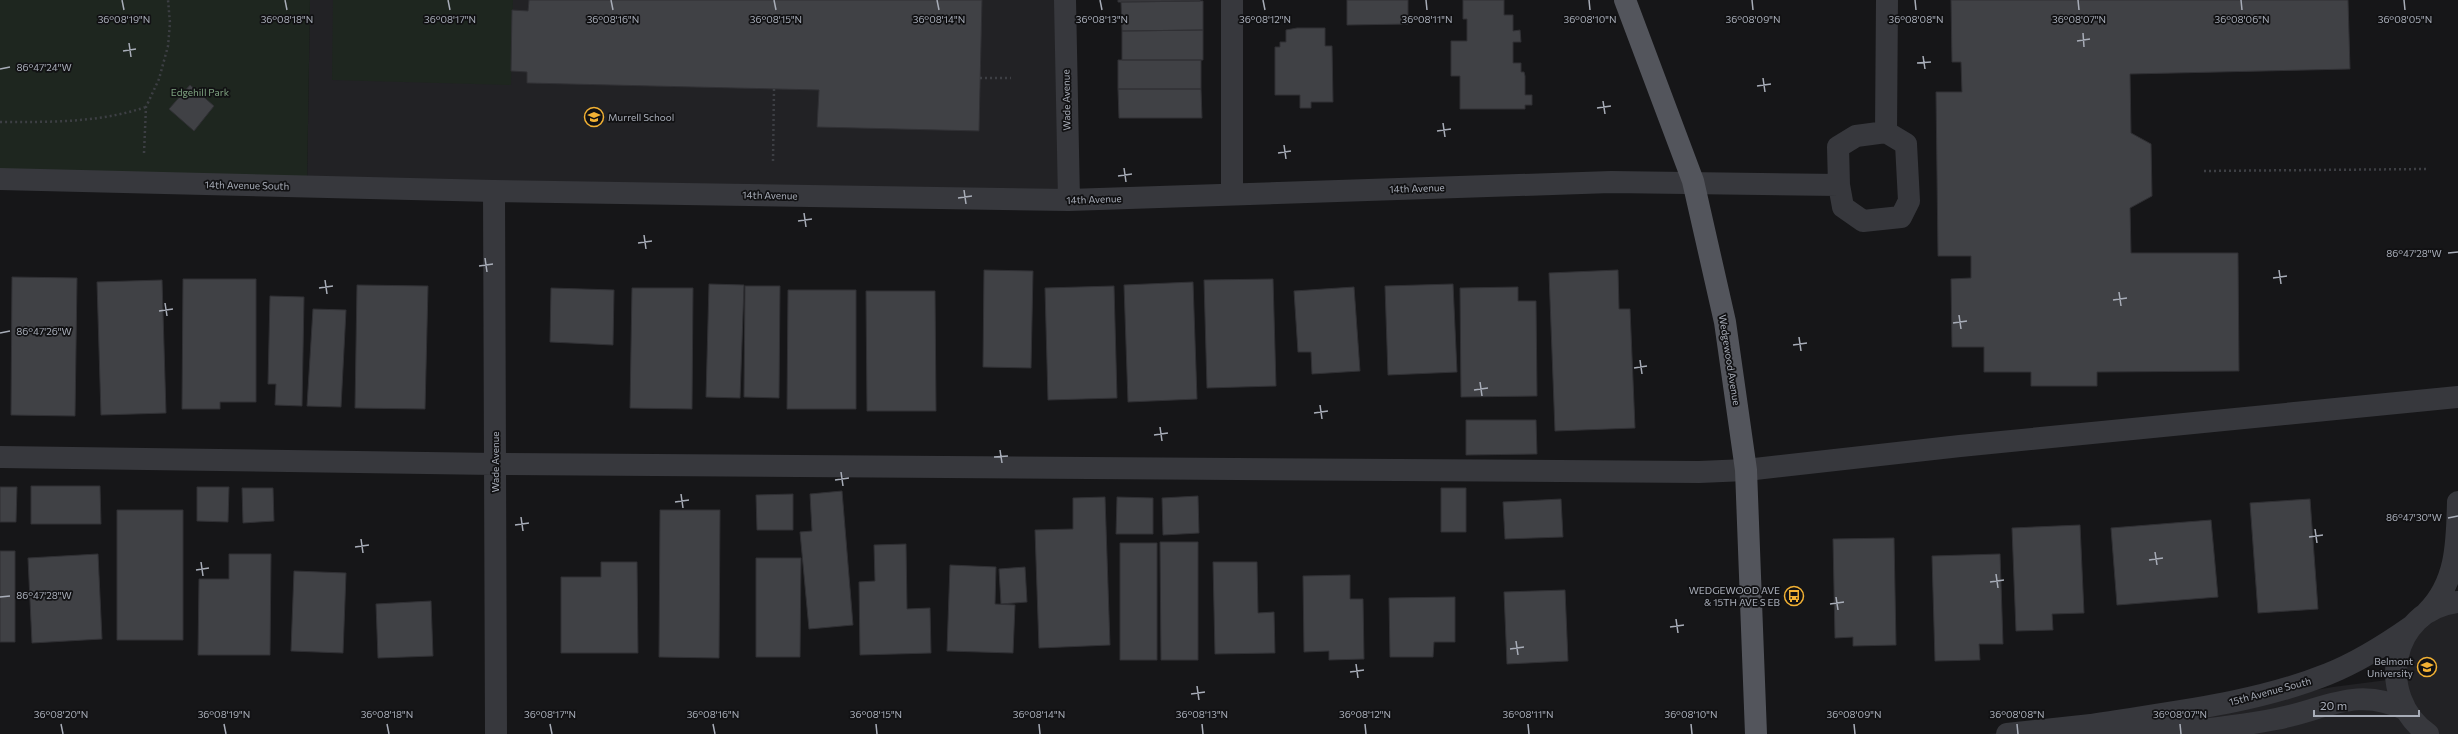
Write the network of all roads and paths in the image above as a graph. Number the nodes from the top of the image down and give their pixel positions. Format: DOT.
graph roads {
  1 [pos="168,0"];
  2 [pos="1065,0"];
  3 [pos="1232,0"];
  4 [pos="1625,0"];
  5 [pos="1887,0"];
  6 [pos="980,78"];
  7 [pos="1011,78"];
  8 [pos="774,89"];
  9 [pos="146,107"];
  10 [pos="0,122"];
  11 [pos="1886,132"];
  12 [pos="774,161"];
  13 [pos="2426,169"];
  14 [pos="2204,171"];
  15 [pos="0,179"];
  16 [pos="1693,181"];
  17 [pos="144,182"];
  18 [pos="1839,185"];
  19 [pos="494,191"];
  20 [pos="1232,194"];
  21 [pos="1069,200"];
  22 [pos="2458,396"];
  23 [pos="0,457"];
  24 [pos="495,464"];
  25 [pos="1746,470"];
  26 [pos="2458,502"];
  27 [pos="2458,602"];
  28 [pos="2418,621"];
  29 [pos="2406,710"];
  30 [pos="2091,725"];
  31 [pos="2426,732"];
  32 [pos="496,734"];
  33 [pos="1756,734"];
  34 [pos="2007,734"];
  1 -- 9 [label="path"];
  2 -- 21 [label="street, Wade Avenue"];
  3 -- 20 [label="street"];
  4 -- 16 [label="main road, Wedgewood Avenue"];
  5 -- 11 [label="street"];
  6 -- 7 [label="path"];
  8 -- 12 [label="path"];
  9 -- 10 [label="path"];
  9 -- 17 [label="path"];
  11 -- 18 [label="street"];
  11 -- 18 [label="street"];
  13 -- 14 [label="path"];
  15 -- 17 [label="street, 14th Avenue South"];
  16 -- 18 [label="street, 14th Avenue"];
  16 -- 20 [label="street, 14th Avenue"];
  16 -- 25 [label="main road, Wedgewood Avenue"];
  17 -- 19 [label="street, 14th Avenue South"];
  19 -- 21 [label="street, 14th Avenue"];
  19 -- 24 [label="street, Wade Avenue"];
  20 -- 21 [label="street, 14th Avenue"];
  22 -- 25 [label="street"];
  23 -- 24 [label="street"];
  24 -- 25 [label="street"];
  24 -- 32 [label="street, Wade Avenue"];
  25 -- 33 [label="main road, Wedgewood Avenue"];
  26 -- 28 [label="street"];
  27 -- 28 [label="street"];
  28 -- 29 [label="street"];
  28 -- 30 [label="street, 15th Avenue South"];
  29 -- 30 [label="street, 15th Avenue South"];
  29 -- 31 [label="street"];
  30 -- 34 [label="street, 15th Avenue South"];
}
